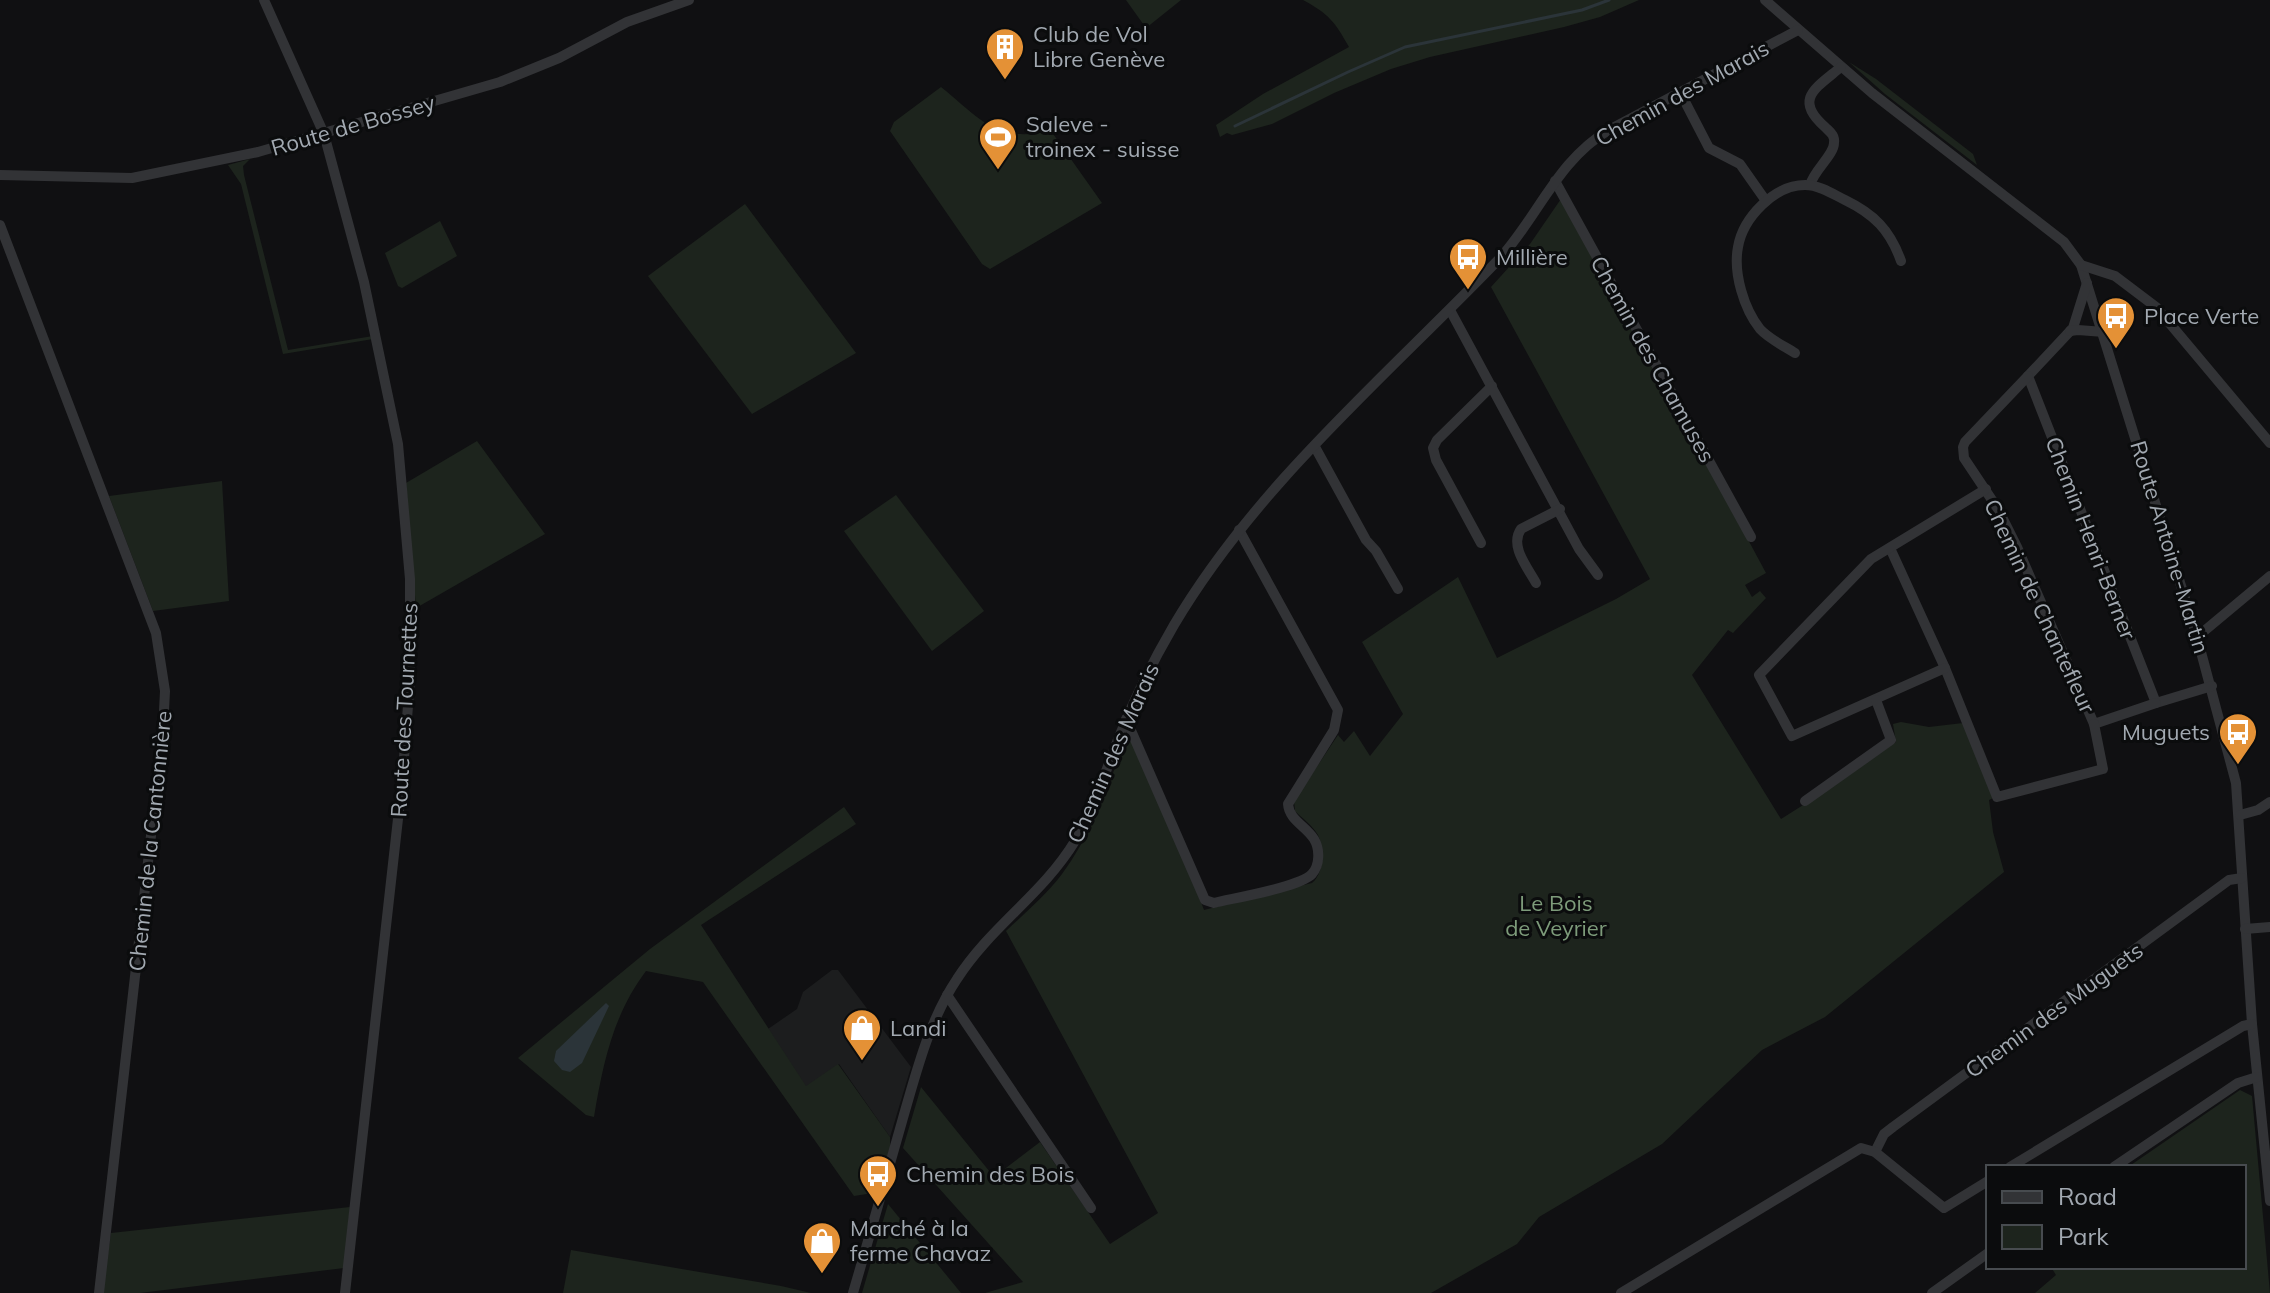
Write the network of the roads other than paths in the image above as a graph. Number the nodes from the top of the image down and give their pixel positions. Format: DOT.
graph roads {
  1 [pos="264,0"];
  2 [pos="689,0"];
  3 [pos="1765,0"];
  4 [pos="1798,30"];
  5 [pos="1841,67"];
  6 [pos="1680,92"];
  7 [pos="324,134"];
  8 [pos="0,175"];
  9 [pos="1555,181"];
  10 [pos="1810,185"];
  11 [pos="1766,201"];
  12 [pos="0,225"];
  13 [pos="1901,261"];
  14 [pos="2081,265"];
  15 [pos="2087,282"];
  16 [pos="1450,310"];
  17 [pos="2070,331"];
  18 [pos="2104,332"];
  19 [pos="1795,353"];
  20 [pos="2028,376"];
  21 [pos="1492,386"];
  22 [pos="2270,443"];
  23 [pos="1315,447"];
  24 [pos="1986,489"];
  25 [pos="1560,509"];
  26 [pos="1239,530"];
  27 [pos="1751,537"];
  28 [pos="1481,543"];
  29 [pos="1890,548"];
  30 [pos="1598,575"];
  31 [pos="2270,576"];
  32 [pos="1536,583"];
  33 [pos="1398,589"];
  34 [pos="2197,637"];
  35 [pos="1945,668"];
  36 [pos="2212,686"];
  37 [pos="1876,700"];
  38 [pos="2156,703"];
  39 [pos="1126,719"];
  40 [pos="2094,724"];
  41 [pos="1805,801"];
  42 [pos="2270,802"];
  43 [pos="2240,815"];
  44 [pos="2242,878"];
  45 [pos="2270,927"];
  46 [pos="2245,929"];
  47 [pos="947,995"];
  48 [pos="2252,1024"];
  49 [pos="2257,1077"];
  50 [pos="1875,1152"];
  51 [pos="2268,1162"];
  52 [pos="2013,1165"];
  53 [pos="2117,1165"];
  54 [pos="1986,1182"];
  55 [pos="2270,1201"];
  56 [pos="1091,1208"];
  57 [pos="1986,1254"];
  58 [pos="99,1293"];
  59 [pos="345,1293"];
  60 [pos="853,1293"];
  61 [pos="1621,1293"];
  62 [pos="1932,1293"];
  1 -- 7 [label="street, Route des Tournettes"];
  2 -- 7 [label="street, Route de Bossey"];
  3 -- 4 [label="street, Route Antoine-Martin"];
  4 -- 5 [label="street, Route Antoine-Martin"];
  4 -- 6 [label="street, Chemin des Marais"];
  5 -- 10 [label="street"];
  5 -- 14 [label="street, Route Antoine-Martin"];
  6 -- 9 [label="street, Chemin des Marais"];
  6 -- 11 [label="street"];
  7 -- 8 [label="street, Route de Bossey"];
  7 -- 59 [label="street, Route des Tournettes"];
  9 -- 16 [label="street, Chemin des Marais"];
  9 -- 27 [label="street, Chemin des Chamuses"];
  10 -- 11 [label="street"];
  10 -- 13 [label="street"];
  11 -- 19 [label="street"];
  12 -- 58 [label="street, Chemin de la Cantonnière"];
  14 -- 15 [label="street, Route Antoine-Martin"];
  14 -- 22 [label="street"];
  15 -- 17 [label="street"];
  15 -- 18 [label="street, Route Antoine-Martin"];
  16 -- 21 [label="street"];
  16 -- 23 [label="street, Chemin des Marais"];
  17 -- 18 [label="street"];
  17 -- 20 [label="street"];
  18 -- 34 [label="street, Route Antoine-Martin"];
  20 -- 24 [label="street, Chemin de Chantefleur"];
  20 -- 38 [label="street, Chemin Henri-Berner"];
  21 -- 25 [label="street"];
  21 -- 28 [label="street"];
  23 -- 26 [label="street, Chemin des Marais"];
  23 -- 33 [label="street"];
  24 -- 29 [label="street, Chemin de Chantefleur"];
  24 -- 40 [label="street, Chemin de Chantefleur"];
  25 -- 30 [label="street"];
  25 -- 32 [label="street"];
  26 -- 39 [label="street, Chemin des Marais"];
  26 -- 39 [label="street"];
  29 -- 35 [label="street, Chemin de Chantefleur"];
  29 -- 37 [label="street, Chemin de Chantefleur"];
  31 -- 34 [label="street"];
  34 -- 36 [label="street, Route Antoine-Martin"];
  35 -- 37 [label="street, Chemin de Chantefleur"];
  35 -- 40 [label="street, Chemin de Chantefleur"];
  36 -- 38 [label="street"];
  36 -- 43 [label="street, Route Antoine-Martin"];
  37 -- 41 [label="street"];
  38 -- 40 [label="street, Chemin de Chantefleur"];
  39 -- 47 [label="street, Chemin des Marais"];
  42 -- 43 [label="street"];
  43 -- 44 [label="street, Route Antoine-Martin"];
  44 -- 46 [label="street, Route Antoine-Martin"];
  44 -- 50 [label="street, Chemin des Muguets"];
  45 -- 46 [label="street"];
  46 -- 48 [label="street, Route Antoine-Martin"];
  47 -- 56 [label="street"];
  47 -- 60 [label="street, Chemin des Marais"];
  48 -- 49 [label="street, Route Antoine-Martin"];
  48 -- 52 [label="street"];
  49 -- 51 [label="street, Route Antoine-Martin"];
  49 -- 53 [label="street"];
  50 -- 54 [label="street"];
  50 -- 61 [label="street"];
  51 -- 55 [label="street, Route Antoine-Martin"];
  57 -- 62 [label="street"];
}
